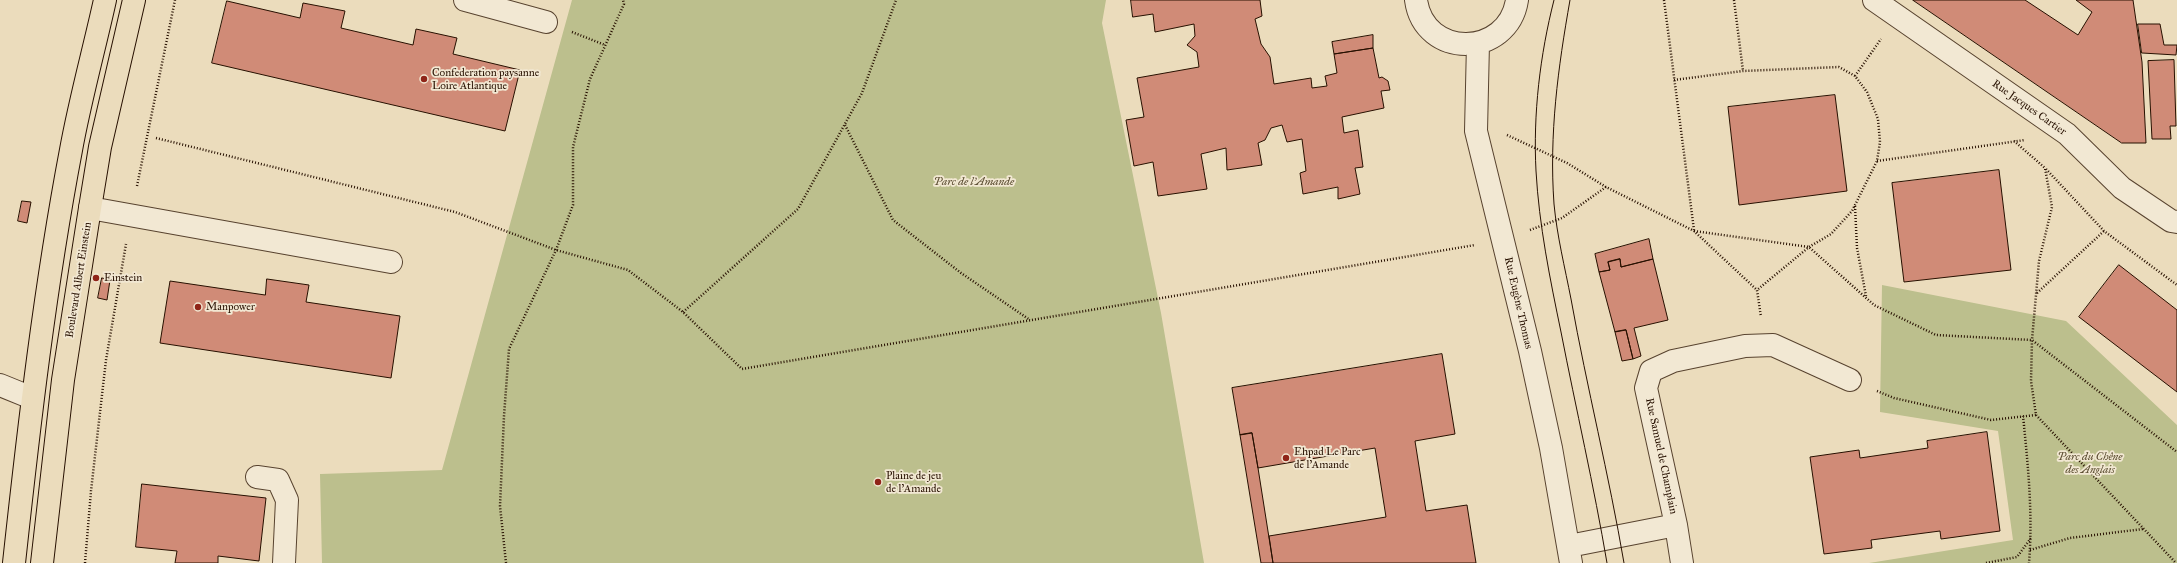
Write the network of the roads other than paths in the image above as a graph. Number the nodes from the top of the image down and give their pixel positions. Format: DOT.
graph roads {
  1 [pos="105,0"];
  2 [pos="134,0"];
  3 [pos="464,0"];
  4 [pos="1416,0"];
  5 [pos="1517,0"];
  6 [pos="1874,0"];
  7 [pos="546,22"];
  8 [pos="1478,43"];
  9 [pos="90,208"];
  10 [pos="2177,222"];
  11 [pos="391,262"];
  12 [pos="1850,380"];
  13 [pos="0,385"];
  14 [pos="32,398"];
  15 [pos="257,477"];
  16 [pos="1676,525"];
  17 [pos="1570,555"];
  18 [pos="14,563"];
  19 [pos="42,563"];
  20 [pos="284,563"];
  21 [pos="1682,563"];
  1 -- 14 [label="main road"];
  2 -- 9 [label="main road, Boulevard Albert Einstein"];
  3 -- 7 [label="street"];
  4 -- 8 [label="street"];
  5 -- 8 [label="street"];
  6 -- 10 [label="street, Rue Jacques Cartier"];
  8 -- 17 [label="street, Rue Eugène Thomas"];
  9 -- 11 [label="street"];
  9 -- 19 [label="main road, Boulevard Albert Einstein"];
  12 -- 16 [label="street, Rue Samuel de Champlain"];
  13 -- 14 [label="street"];
  14 -- 18 [label="main road"];
  15 -- 20 [label="street"];
  16 -- 17 [label="street, Rue Samuel de Champlain"];
  16 -- 21 [label="street, Rue Samuel de Champlain"];
}
